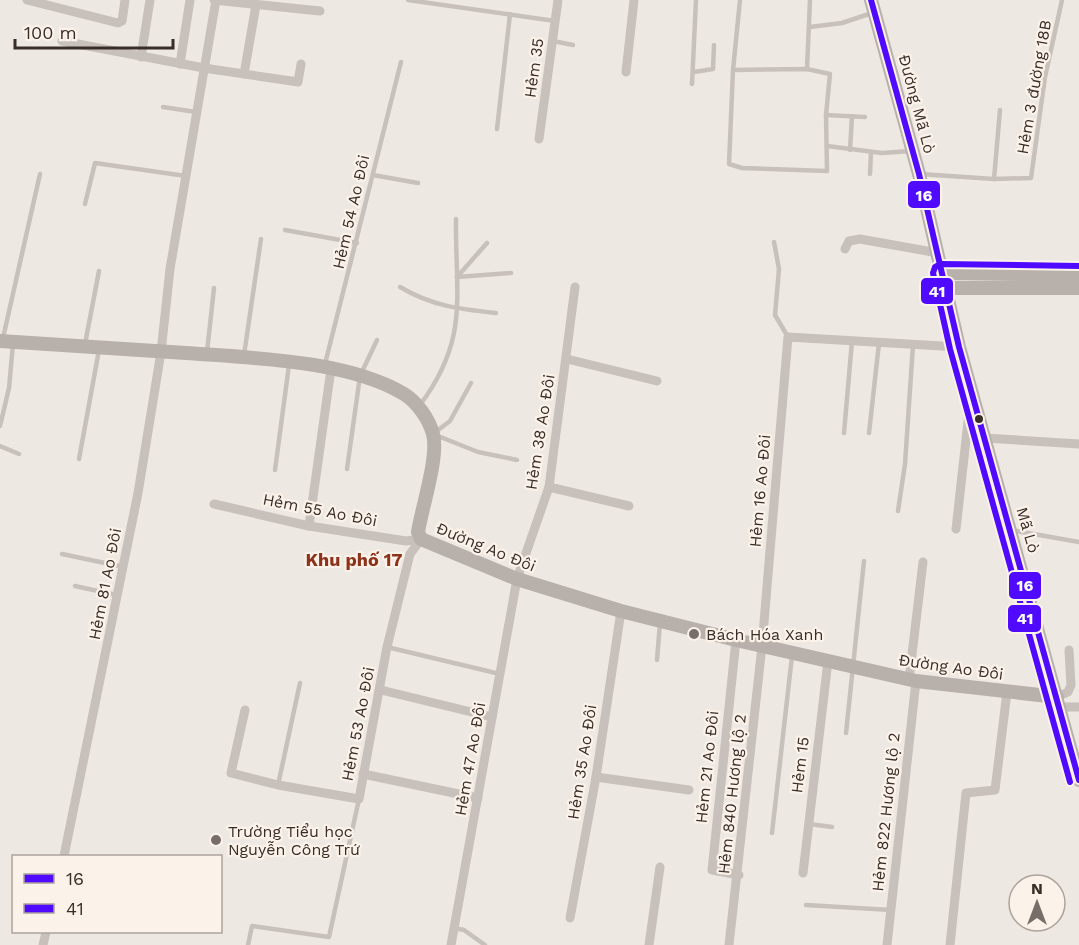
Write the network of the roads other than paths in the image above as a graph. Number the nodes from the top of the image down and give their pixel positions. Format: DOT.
graph roads {
  1 [pos="27,0"];
  2 [pos="125,0"];
  3 [pos="150,0"];
  4 [pos="190,0"];
  5 [pos="215,0"];
  6 [pos="408,0"];
  7 [pos="558,0"];
  8 [pos="634,0"];
  9 [pos="696,0"];
  10 [pos="740,0"];
  11 [pos="810,0"];
  12 [pos="1062,0"];
  13 [pos="256,5"];
  14 [pos="873,6"];
  15 [pos="320,11"];
  16 [pos="510,14"];
  17 [pos="555,21"];
  18 [pos="810,27"];
  19 [pos="62,41"];
  20 [pos="553,41"];
  21 [pos="573,45"];
  22 [pos="714,45"];
  23 [pos="141,57"];
  24 [pos="401,62"];
  25 [pos="180,64"];
  26 [pos="301,64"];
  27 [pos="204,68"];
  28 [pos="807,69"];
  29 [pos="733,70"];
  30 [pos="626,72"];
  31 [pos="694,72"];
  32 [pos="244,74"];
  33 [pos="692,84"];
  34 [pos="163,107"];
  35 [pos="1000,110"];
  36 [pos="196,112"];
  37 [pos="826,115"];
  38 [pos="852,116"];
  39 [pos="865,117"];
  40 [pos="497,129"];
  41 [pos="539,140"];
  42 [pos="827,146"];
  43 [pos="850,150"];
  44 [pos="913,151"];
  45 [pos="872,152"];
  46 [pos="40,174"];
  47 [pos="870,174"];
  48 [pos="919,174"];
  49 [pos="373,175"];
  50 [pos="186,176"];
  51 [pos="994,179"];
  52 [pos="418,183"];
  53 [pos="85,204"];
  54 [pos="456,219"];
  55 [pos="285,230"];
  56 [pos="261,238"];
  57 [pos="774,242"];
  58 [pos="357,243"];
  59 [pos="487,243"];
  60 [pos="845,249"];
  61 [pos="938,253"];
  62 [pos="99,271"];
  63 [pos="512,273"];
  64 [pos="942,273"];
  65 [pos="1079,275"];
  66 [pos="457,277"];
  67 [pos="575,286"];
  68 [pos="400,287"];
  69 [pos="213,288"];
  70 [pos="946,288"];
  71 [pos="1079,288"];
  72 [pos="458,309"];
  73 [pos="496,313"];
  74 [pos="788,338"];
  75 [pos="377,340"];
  76 [pos="5,341"];
  77 [pos="852,341"];
  78 [pos="879,343"];
  79 [pos="913,345"];
  80 [pos="85,347"];
  81 [pos="959,347"];
  82 [pos="100,348"];
  83 [pos="161,352"];
  84 [pos="207,355"];
  85 [pos="243,357"];
  86 [pos="567,358"];
  87 [pos="290,362"];
  88 [pos="328,368"];
  89 [pos="360,376"];
  90 [pos="657,381"];
  91 [pos="471,383"];
  92 [pos="975,406"];
  93 [pos="418,407"];
  94 [pos="0,426"];
  95 [pos="844,433"];
  96 [pos="869,433"];
  97 [pos="433,434"];
  98 [pos="985,438"];
  99 [pos="1079,444"];
  100 [pos="0,449"];
  101 [pos="19,454"];
  102 [pos="79,459"];
  103 [pos="517,460"];
  104 [pos="347,469"];
  105 [pos="275,470"];
  106 [pos="549,487"];
  107 [pos="213,504"];
  108 [pos="629,506"];
  109 [pos="898,511"];
  110 [pos="309,526"];
  111 [pos="956,530"];
  112 [pos="1011,530"];
  113 [pos="421,539"];
  114 [pos="1079,542"];
  115 [pos="62,554"];
  116 [pos="864,561"];
  117 [pos="923,562"];
  118 [pos="124,567"];
  119 [pos="517,579"];
  120 [pos="75,586"];
  121 [pos="119,596"];
  122 [pos="621,611"];
  123 [pos="660,620"];
  124 [pos="736,640"];
  125 [pos="762,646"];
  126 [pos="387,647"];
  127 [pos="1068,650"];
  128 [pos="792,653"];
  129 [pos="657,660"];
  130 [pos="828,661"];
  131 [pos="853,667"];
  132 [pos="500,675"];
  133 [pos="912,681"];
  134 [pos="300,683"];
  135 [pos="381,690"];
  136 [pos="1007,692"];
  137 [pos="1058,702"];
  138 [pos="1079,707"];
  139 [pos="245,710"];
  140 [pos="492,717"];
  141 [pos="846,733"];
  142 [pos="363,774"];
  143 [pos="596,777"];
  144 [pos="1079,780"];
  145 [pos="278,785"];
  146 [pos="689,790"];
  147 [pos="478,798"];
  148 [pos="359,799"];
  149 [pos="808,824"];
  150 [pos="832,827"];
  151 [pos="772,833"];
  152 [pos="64,855"];
  153 [pos="660,867"];
  154 [pos="802,873"];
  155 [pos="739,875"];
  156 [pos="807,905"];
  157 [pos="891,910"];
  158 [pos="570,918"];
  159 [pos="454,928"];
  160 [pos="248,945"];
  161 [pos="451,945"];
  162 [pos="485,945"];
  163 [pos="649,945"];
  164 [pos="729,945"];
  165 [pos="887,945"];
  166 [pos="950,945"];
  1 -- 2 [label="street"];
  3 -- 23 [label="street"];
  4 -- 25 [label="street"];
  5 -- 13 [label="street"];
  5 -- 27 [label="street, Hẻm 81 Ao Đôi"];
  6 -- 16 [label="lane"];
  7 -- 17 [label="street, Hẻm 35"];
  8 -- 30 [label="street"];
  9 -- 31 [label="lane"];
  10 -- 29 [label="lane"];
  11 -- 18 [label="lane"];
  12 -- 51 [label="lane, Hẻm 3 đường 18B"];
  13 -- 15 [label="street"];
  13 -- 32 [label="street"];
  14 -- 18 [label="lane"];
  14 -- 44 [label="street, Đường Mã Lò"];
  16 -- 17 [label="lane"];
  16 -- 40 [label="lane"];
  17 -- 20 [label="street, Hẻm 35"];
  18 -- 28 [label="lane"];
  19 -- 23 [label="street"];
  20 -- 21 [label="lane"];
  20 -- 41 [label="street, Hẻm 35"];
  22 -- 31 [label="lane"];
  23 -- 25 [label="street"];
  24 -- 49 [label="lane, Hẻm 54 Ao Đôi"];
  25 -- 27 [label="street"];
  26 -- 32 [label="street"];
  27 -- 32 [label="street"];
  27 -- 36 [label="street, Hẻm 81 Ao Đôi"];
  28 -- 29 [label="lane"];
  28 -- 37 [label="lane"];
  29 -- 42 [label="lane"];
  31 -- 33 [label="lane"];
  34 -- 36 [label="lane"];
  35 -- 51 [label="lane"];
  36 -- 50 [label="street, Hẻm 81 Ao Đôi"];
  37 -- 38 [label="lane"];
  37 -- 42 [label="lane"];
  38 -- 39 [label="lane"];
  38 -- 43 [label="lane"];
  42 -- 43 [label="lane"];
  43 -- 45 [label="lane"];
  44 -- 45 [label="lane"];
  44 -- 48 [label="street, Đường Mã Lò"];
  45 -- 47 [label="lane"];
  46 -- 76 [label="lane"];
  48 -- 51 [label="lane"];
  48 -- 61 [label="street, Đường Mã Lò"];
  49 -- 52 [label="lane"];
  49 -- 58 [label="lane, Hẻm 54 Ao Đôi"];
  50 -- 53 [label="lane"];
  50 -- 83 [label="street, Hẻm 81 Ao Đôi"];
  54 -- 66 [label="lane"];
  55 -- 58 [label="lane"];
  56 -- 85 [label="lane"];
  57 -- 74 [label="lane"];
  58 -- 88 [label="lane, Hẻm 54 Ao Đôi"];
  59 -- 66 [label="lane"];
  60 -- 61 [label="street"];
  61 -- 64 [label="street, Đường Mã Lò"];
  62 -- 80 [label="lane"];
  63 -- 66 [label="lane"];
  64 -- 65 [label="street"];
  64 -- 70 [label="street, Đường Mã Lò"];
  66 -- 72 [label="lane"];
  67 -- 86 [label="street, Hẻm 38 Ao Đôi"];
  68 -- 72 [label="lane"];
  69 -- 84 [label="lane"];
  70 -- 71 [label="street"];
  70 -- 81 [label="street, Mã Lò"];
  72 -- 73 [label="lane"];
  72 -- 93 [label="lane"];
  74 -- 77 [label="street"];
  74 -- 125 [label="street, Hẻm 16 Ao Đôi"];
  75 -- 89 [label="lane"];
  76 -- 80 [label="street, Đường Ao Đôi"];
  76 -- 94 [label="lane"];
  77 -- 78 [label="street"];
  77 -- 95 [label="lane"];
  78 -- 79 [label="street"];
  78 -- 96 [label="lane"];
  79 -- 81 [label="street"];
  79 -- 109 [label="lane"];
  80 -- 82 [label="street, Đường Ao Đôi"];
  81 -- 92 [label="street, Mã Lò"];
  82 -- 83 [label="street, Đường Ao Đôi"];
  82 -- 102 [label="lane"];
  83 -- 84 [label="street, Đường Ao Đôi"];
  83 -- 118 [label="street, Hẻm 81 Ao Đôi"];
  84 -- 85 [label="street, Đường Ao Đôi"];
  85 -- 87 [label="street, Đường Ao Đôi"];
  86 -- 90 [label="street"];
  86 -- 106 [label="street, Hẻm 38 Ao Đôi"];
  87 -- 88 [label="street, Đường Ao Đôi"];
  87 -- 105 [label="lane"];
  88 -- 89 [label="street, Đường Ao Đôi"];
  88 -- 110 [label="street"];
  89 -- 93 [label="street, Đường Ao Đôi"];
  89 -- 104 [label="lane"];
  91 -- 97 [label="lane"];
  92 -- 98 [label="street, Mã Lò"];
  92 -- 111 [label="street"];
  93 -- 97 [label="street, Đường Ao Đôi"];
  97 -- 103 [label="lane"];
  97 -- 113 [label="street, Đường Ao Đôi"];
  98 -- 99 [label="street"];
  98 -- 112 [label="street, Mã Lò"];
  100 -- 101 [label="lane"];
  106 -- 108 [label="street"];
  106 -- 119 [label="street, Hẻm 38 Ao Đôi"];
  107 -- 110 [label="street, Hẻm 55 Ao Đôi"];
  110 -- 113 [label="street, Hẻm 55 Ao Đôi"];
  112 -- 114 [label="lane"];
  112 -- 137 [label="street, Mã Lò"];
  113 -- 119 [label="street, Đường Ao Đôi"];
  113 -- 126 [label="street, Hẻm 53 Ao Đôi"];
  115 -- 118 [label="lane"];
  116 -- 131 [label="lane"];
  117 -- 133 [label="street, Hẻm 822 Hương lộ 2"];
  118 -- 121 [label="street, Hẻm 81 Ao Đôi"];
  119 -- 122 [label="street, Đường Ao Đôi"];
  119 -- 132 [label="street, Hẻm 47 Ao Đôi"];
  120 -- 121 [label="lane"];
  121 -- 152 [label="street, Hẻm 81 Ao Đôi"];
  122 -- 123 [label="street, Đường Ao Đôi"];
  122 -- 143 [label="street, Hẻm 35 Ao Đôi"];
  123 -- 124 [label="street, Đường Ao Đôi"];
  123 -- 129 [label="lane"];
  124 -- 125 [label="street, Đường Ao Đôi"];
  124 -- 155 [label="street, Hẻm 21 Ao Đôi"];
  125 -- 128 [label="street, Đường Ao Đôi"];
  125 -- 155 [label="street, Hẻm 840 Hương lộ 2"];
  126 -- 132 [label="lane"];
  126 -- 135 [label="street, Hẻm 53 Ao Đôi"];
  127 -- 137 [label="street"];
  128 -- 130 [label="street, Đường Ao Đôi"];
  128 -- 151 [label="lane, Hẻm 15"];
  130 -- 131 [label="street, Đường Ao Đôi"];
  130 -- 149 [label="street, Hẻm 15"];
  131 -- 133 [label="street, Đường Ao Đôi"];
  131 -- 141 [label="lane"];
  132 -- 140 [label="street, Hẻm 47 Ao Đôi"];
  133 -- 136 [label="street, Đường Ao Đôi"];
  133 -- 157 [label="street, Hẻm 822 Hương lộ 2"];
  134 -- 145 [label="lane"];
  135 -- 140 [label="street"];
  135 -- 142 [label="street, Hẻm 53 Ao Đôi"];
  136 -- 137 [label="street, Đường Ao Đôi"];
  136 -- 166 [label="street"];
  137 -- 138 [label="street"];
  137 -- 144 [label="street, Mã Lò"];
  139 -- 145 [label="street, Hẻm 53 Ao Đôi"];
  140 -- 147 [label="street, Hẻm 47 Ao Đôi"];
  142 -- 147 [label="street"];
  142 -- 148 [label="street, Hẻm 53 Ao Đôi"];
  143 -- 146 [label="street"];
  143 -- 158 [label="street, Hẻm 35 Ao Đôi"];
  145 -- 148 [label="street, Hẻm 53 Ao Đôi"];
  147 -- 159 [label="street, Hẻm 47 Ao Đôi"];
  148 -- 160 [label="lane"];
  149 -- 150 [label="lane"];
  149 -- 154 [label="street, Hẻm 15"];
  153 -- 163 [label="street"];
  155 -- 164 [label="street, Hẻm 840 Hương lộ 2"];
  156 -- 157 [label="lane"];
  157 -- 165 [label="street, Hẻm 822 Hương lộ 2"];
  159 -- 161 [label="street, Hẻm 47 Ao Đôi"];
  159 -- 162 [label="lane"];
}
